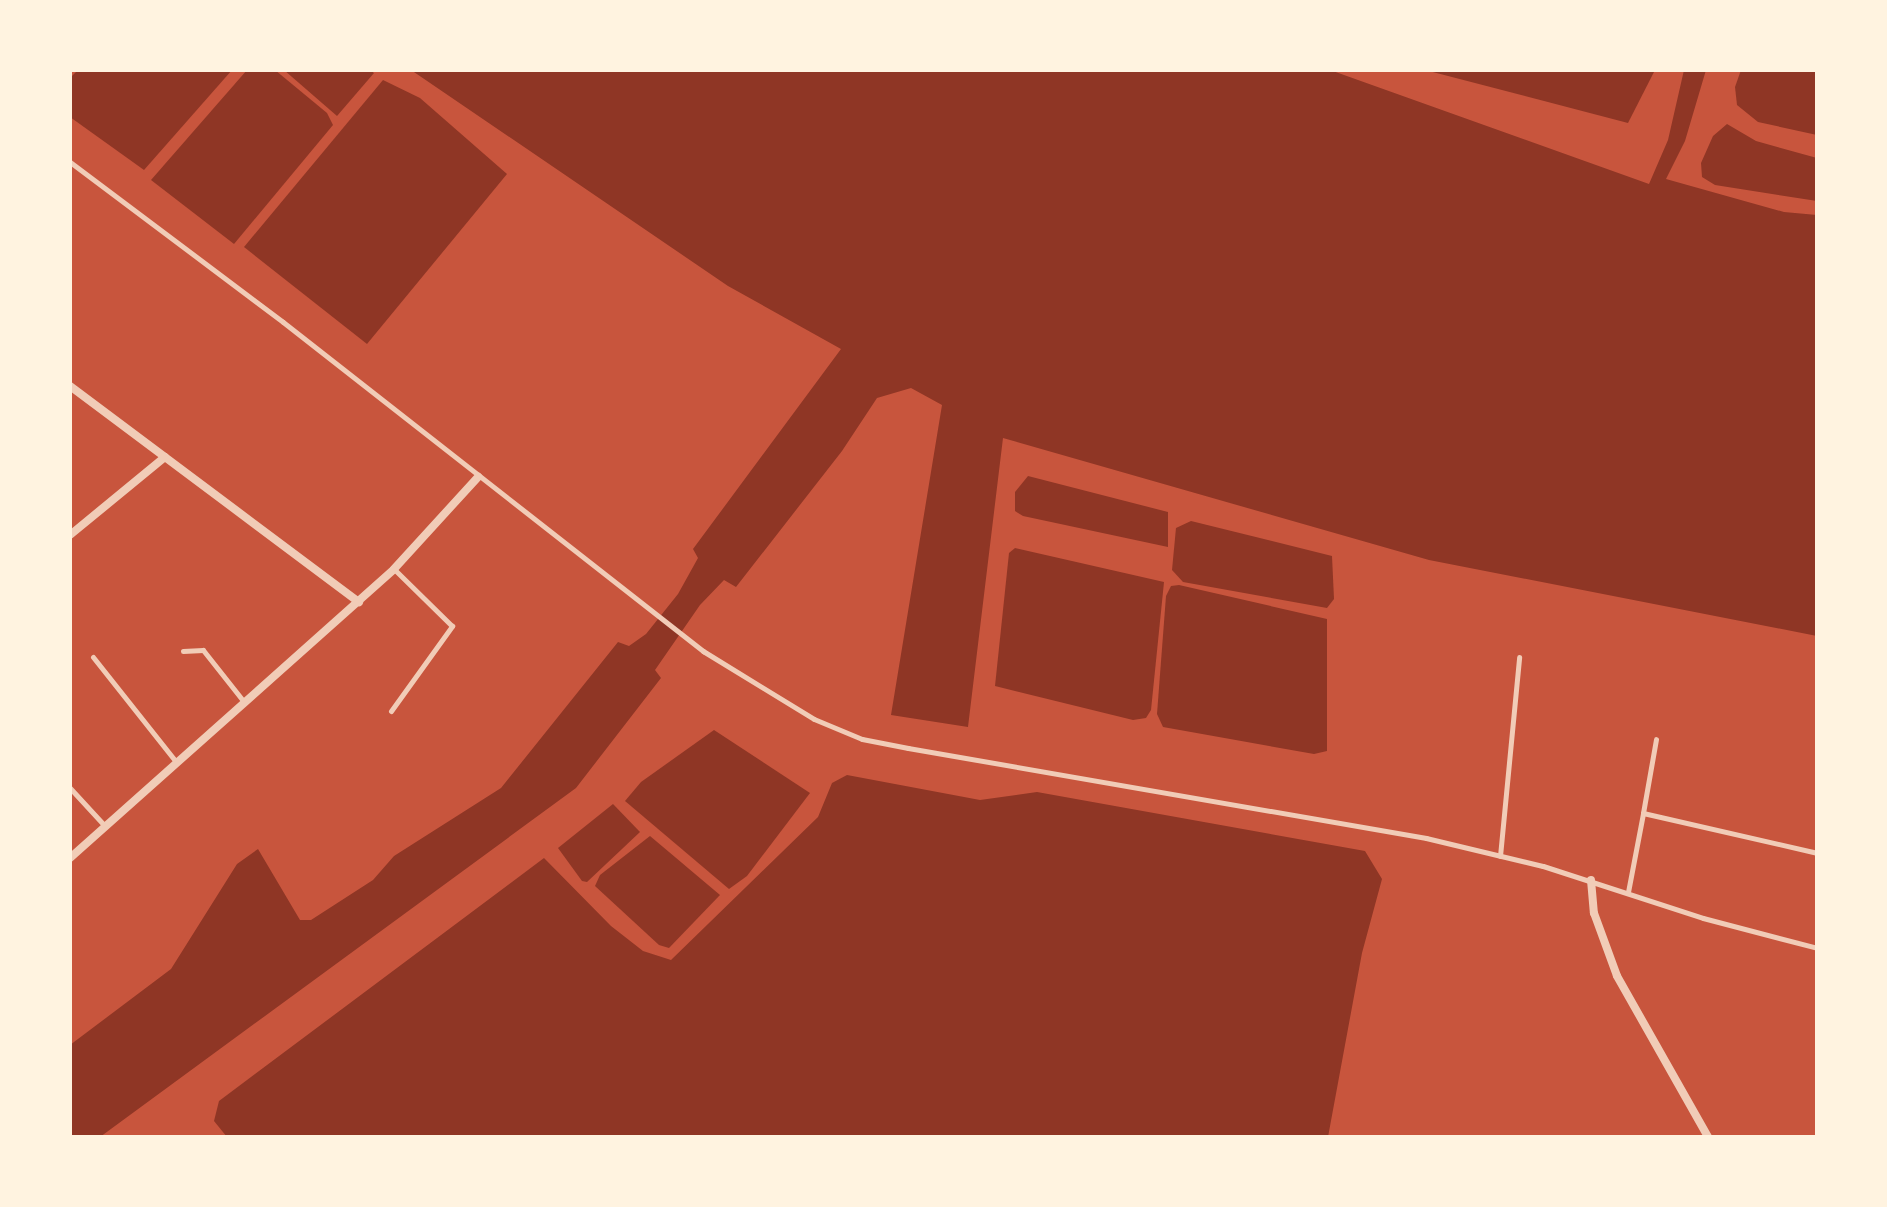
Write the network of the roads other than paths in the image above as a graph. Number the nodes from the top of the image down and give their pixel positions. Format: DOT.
graph roads {
  1 [pos="70,162"];
  2 [pos="70,386"];
  3 [pos="165,457"];
  4 [pos="478,477"];
  5 [pos="70,535"];
  6 [pos="393,570"];
  7 [pos="359,602"];
  8 [pos="183,651"];
  9 [pos="93,657"];
  10 [pos="1519,657"];
  11 [pos="244,703"];
  12 [pos="391,711"];
  13 [pos="1656,739"];
  14 [pos="178,764"];
  15 [pos="70,788"];
  16 [pos="1643,813"];
  17 [pos="105,827"];
  18 [pos="1817,853"];
  19 [pos="1500,856"];
  20 [pos="70,858"];
  21 [pos="1591,880"];
  22 [pos="1628,892"];
  23 [pos="1817,948"];
  24 [pos="1708,1137"];
  1 -- 4 [label="lane"];
  2 -- 3 [label="street"];
  3 -- 5 [label="street"];
  3 -- 7 [label="street"];
  4 -- 6 [label="street"];
  4 -- 19 [label="lane"];
  6 -- 7 [label="street"];
  6 -- 12 [label="lane"];
  7 -- 11 [label="street"];
  8 -- 11 [label="lane"];
  9 -- 14 [label="lane"];
  10 -- 19 [label="lane"];
  11 -- 14 [label="street"];
  13 -- 16 [label="lane"];
  14 -- 17 [label="street"];
  15 -- 17 [label="lane"];
  16 -- 18 [label="lane"];
  16 -- 22 [label="lane"];
  17 -- 20 [label="street"];
  19 -- 21 [label="lane"];
  21 -- 22 [label="lane"];
  21 -- 24 [label="street"];
  22 -- 23 [label="lane"];
}
